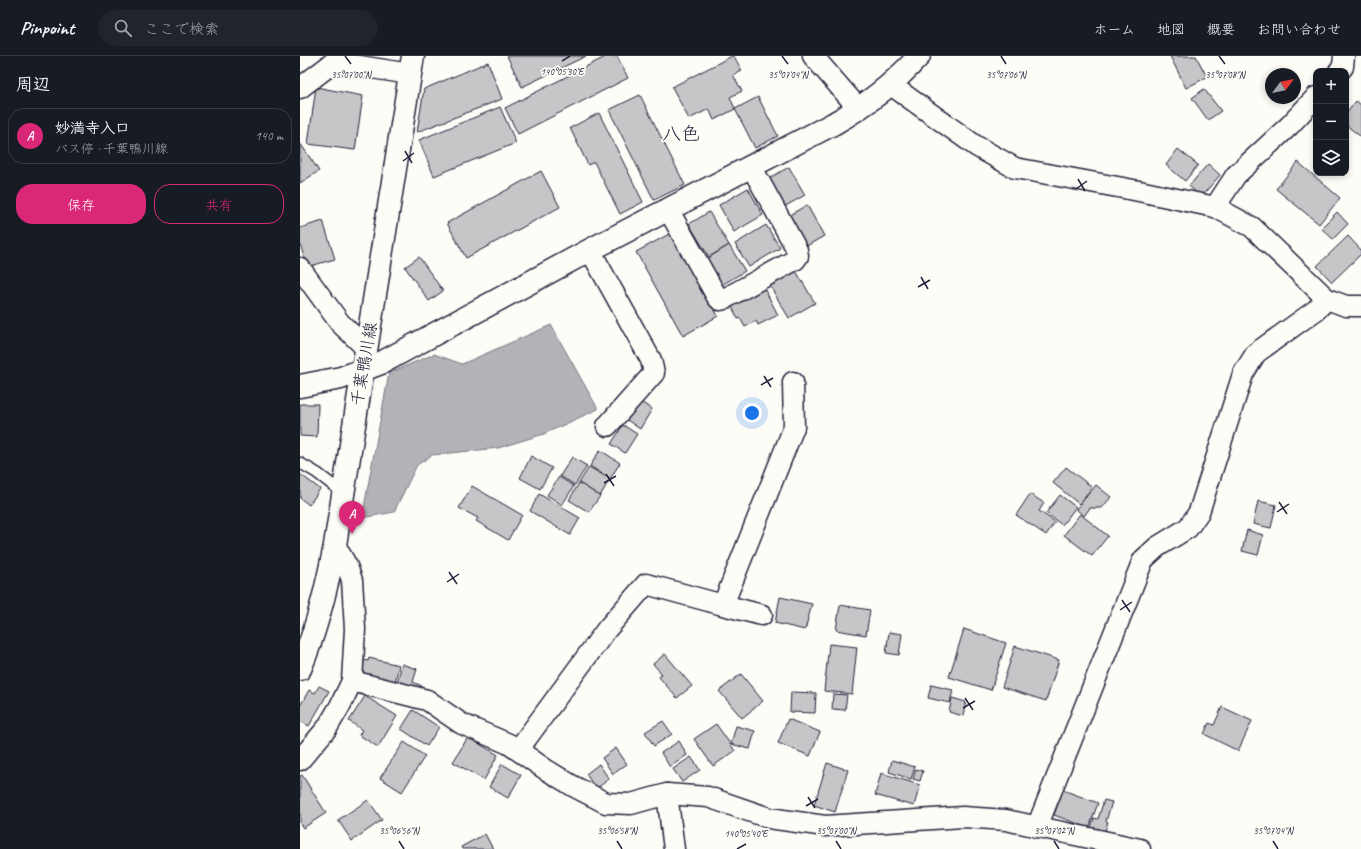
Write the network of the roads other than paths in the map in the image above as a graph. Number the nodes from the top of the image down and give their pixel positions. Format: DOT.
graph roads {
  1 [pos="813,56"];
  2 [pos="919,56"];
  3 [pos="1344,56"];
  4 [pos="411,65"];
  5 [pos="1341,68"];
  6 [pos="891,85"];
  7 [pos="300,88"];
  8 [pos="1313,100"];
  9 [pos="859,109"];
  10 [pos="751,166"];
  11 [pos="1215,207"];
  12 [pos="668,209"];
  13 [pos="590,250"];
  14 [pos="300,268"];
  15 [pos="1327,299"];
  16 [pos="1361,306"];
  17 [pos="367,349"];
  18 [pos="362,371"];
  19 [pos="793,382"];
  20 [pos="300,386"];
  21 [pos="607,426"];
  22 [pos="300,463"];
  23 [pos="343,493"];
  24 [pos="335,545"];
  25 [pos="723,605"];
  26 [pos="762,615"];
  27 [pos="300,669"];
  28 [pos="352,681"];
  29 [pos="518,750"];
  30 [pos="300,760"];
  31 [pos="667,794"];
  32 [pos="1037,827"];
  33 [pos="674,849"];
  34 [pos="1140,849"];
  1 -- 9 [label="street"];
  2 -- 6 [label="street"];
  3 -- 5 [label="street"];
  4 -- 7 [label="street"];
  4 -- 17 [label="street, 千葉鴨川線"];
  6 -- 9 [label="street"];
  6 -- 11 [label="street"];
  8 -- 11 [label="street"];
  9 -- 10 [label="street"];
  10 -- 12 [label="street"];
  10 -- 12 [label="street"];
  11 -- 15 [label="street"];
  12 -- 13 [label="street"];
  13 -- 18 [label="street"];
  13 -- 21 [label="street"];
  14 -- 17 [label="street"];
  15 -- 16 [label="street"];
  15 -- 32 [label="street"];
  17 -- 18 [label="street, 千葉鴨川線"];
  18 -- 20 [label="street"];
  18 -- 23 [label="street, 千葉鴨川線"];
  19 -- 25 [label="street"];
  22 -- 23 [label="lane"];
  23 -- 24 [label="street, 千葉鴨川線"];
  24 -- 27 [label="street, 千葉鴨川線"];
  24 -- 28 [label="street"];
  25 -- 26 [label="street"];
  25 -- 29 [label="street"];
  28 -- 29 [label="street"];
  28 -- 30 [label="street"];
  29 -- 31 [label="street"];
  31 -- 32 [label="street"];
  31 -- 33 [label="street"];
  32 -- 34 [label="street"];
}
